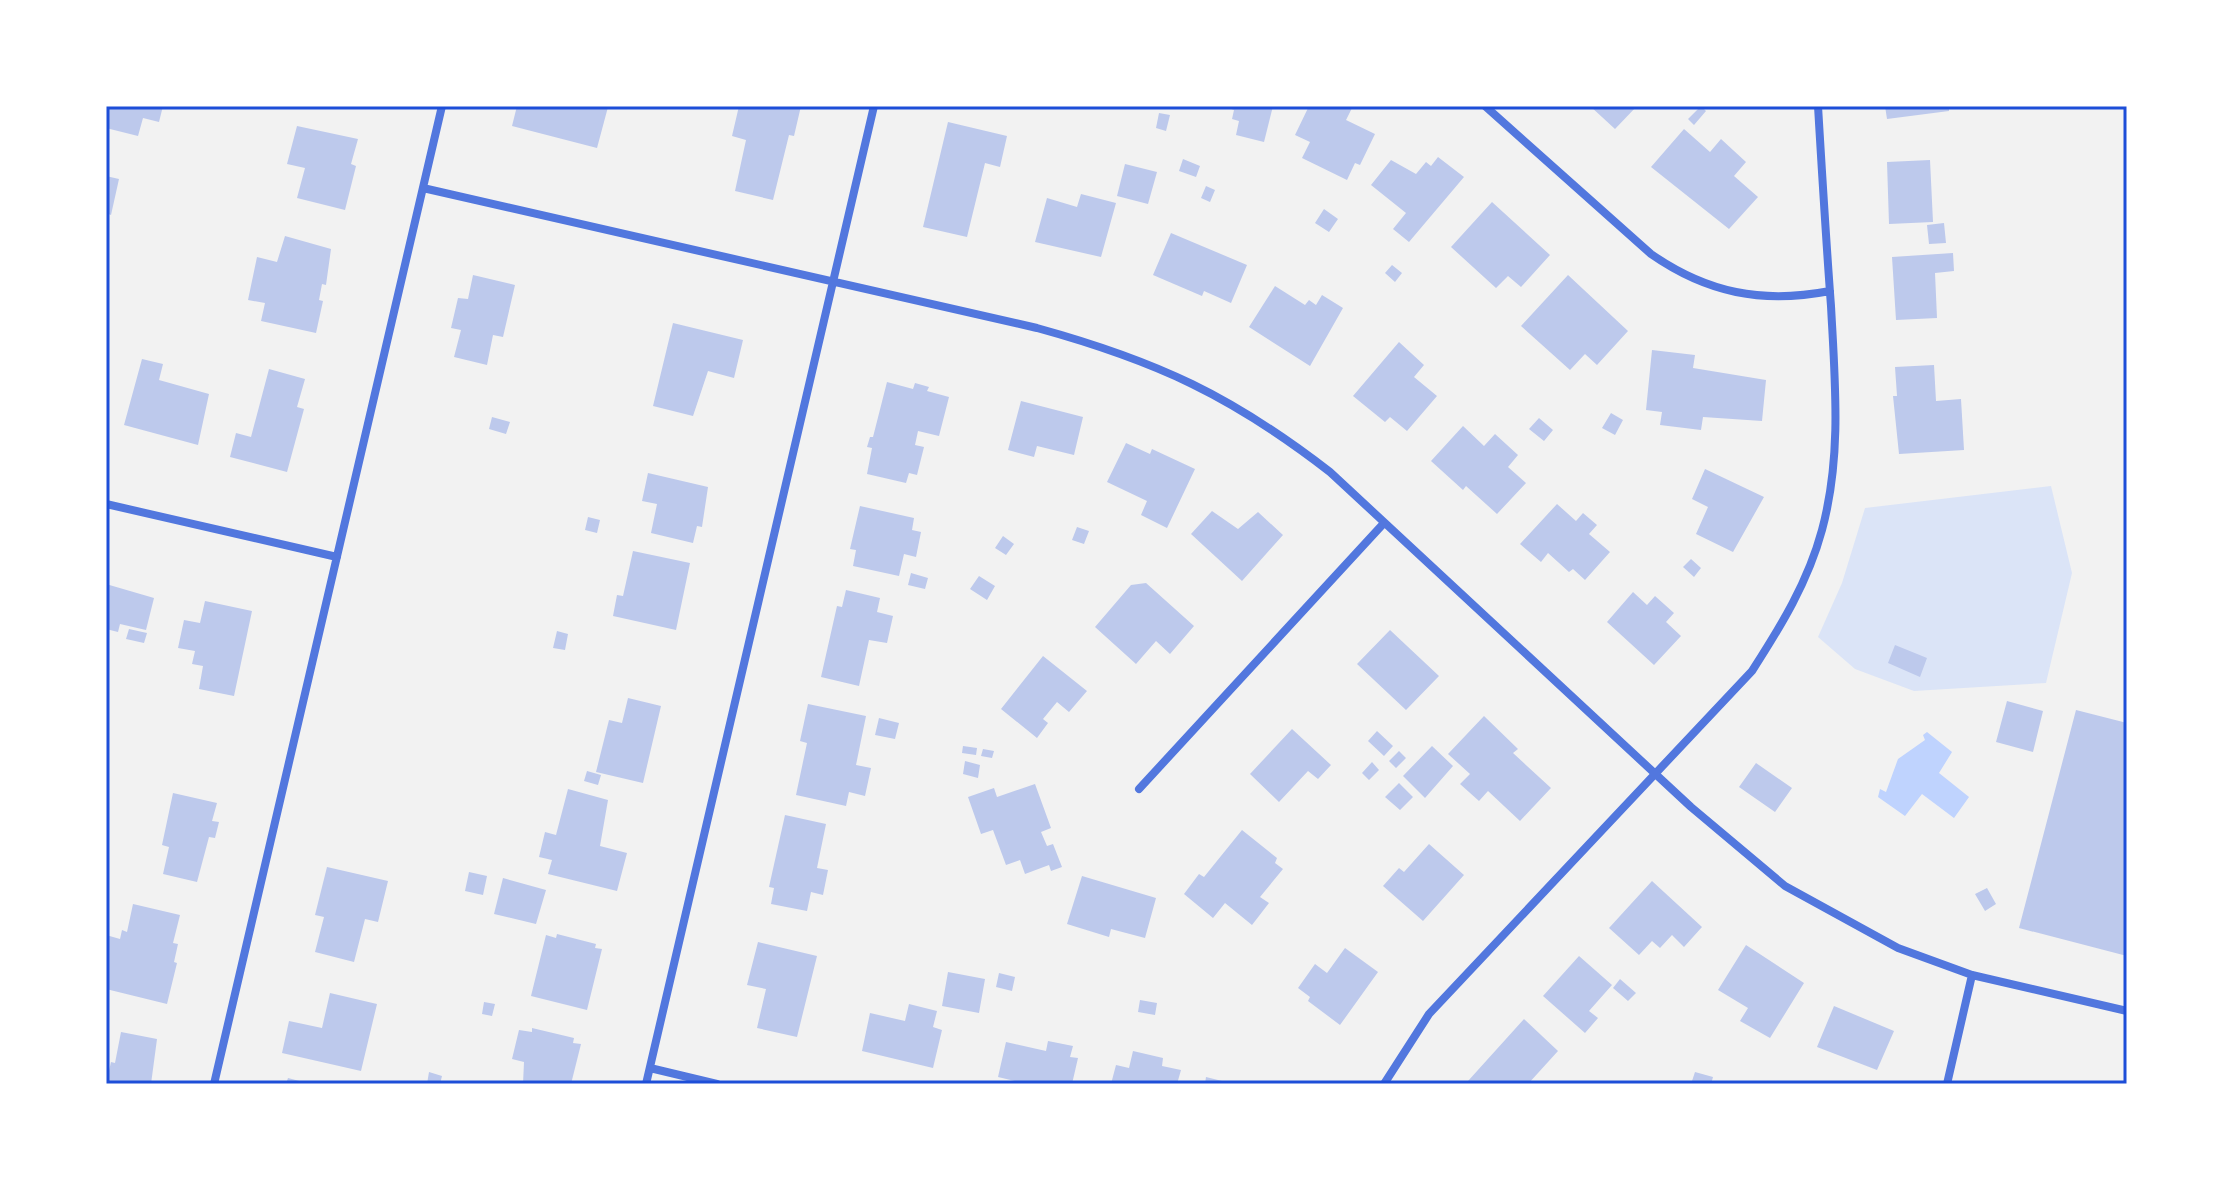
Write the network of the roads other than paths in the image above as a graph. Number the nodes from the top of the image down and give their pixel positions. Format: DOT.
graph roads {
  1 [pos="442,106"];
  2 [pos="874,106"];
  3 [pos="1485,106"];
  4 [pos="1818,106"];
  5 [pos="423,188"];
  6 [pos="834,281"];
  7 [pos="1830,291"];
  8 [pos="106,504"];
  9 [pos="1384,523"];
  10 [pos="337,557"];
  11 [pos="1658,772"];
  12 [pos="1139,789"];
  13 [pos="1972,975"];
  14 [pos="2127,1011"];
  15 [pos="650,1068"];
  16 [pos="214,1084"];
  17 [pos="646,1084"];
  18 [pos="717,1084"];
  19 [pos="1384,1084"];
  20 [pos="1947,1084"];
  1 -- 5 [label="street"];
  2 -- 6 [label="street"];
  3 -- 7 [label="street"];
  4 -- 7 [label="street"];
  5 -- 6 [label="street"];
  5 -- 10 [label="street"];
  6 -- 9 [label="street"];
  6 -- 15 [label="street"];
  7 -- 11 [label="street"];
  8 -- 10 [label="street"];
  9 -- 11 [label="street"];
  9 -- 12 [label="street"];
  10 -- 16 [label="street"];
  11 -- 13 [label="street"];
  11 -- 19 [label="street"];
  13 -- 14 [label="street"];
  13 -- 20 [label="street"];
  15 -- 17 [label="street"];
  15 -- 18 [label="street"];
}
